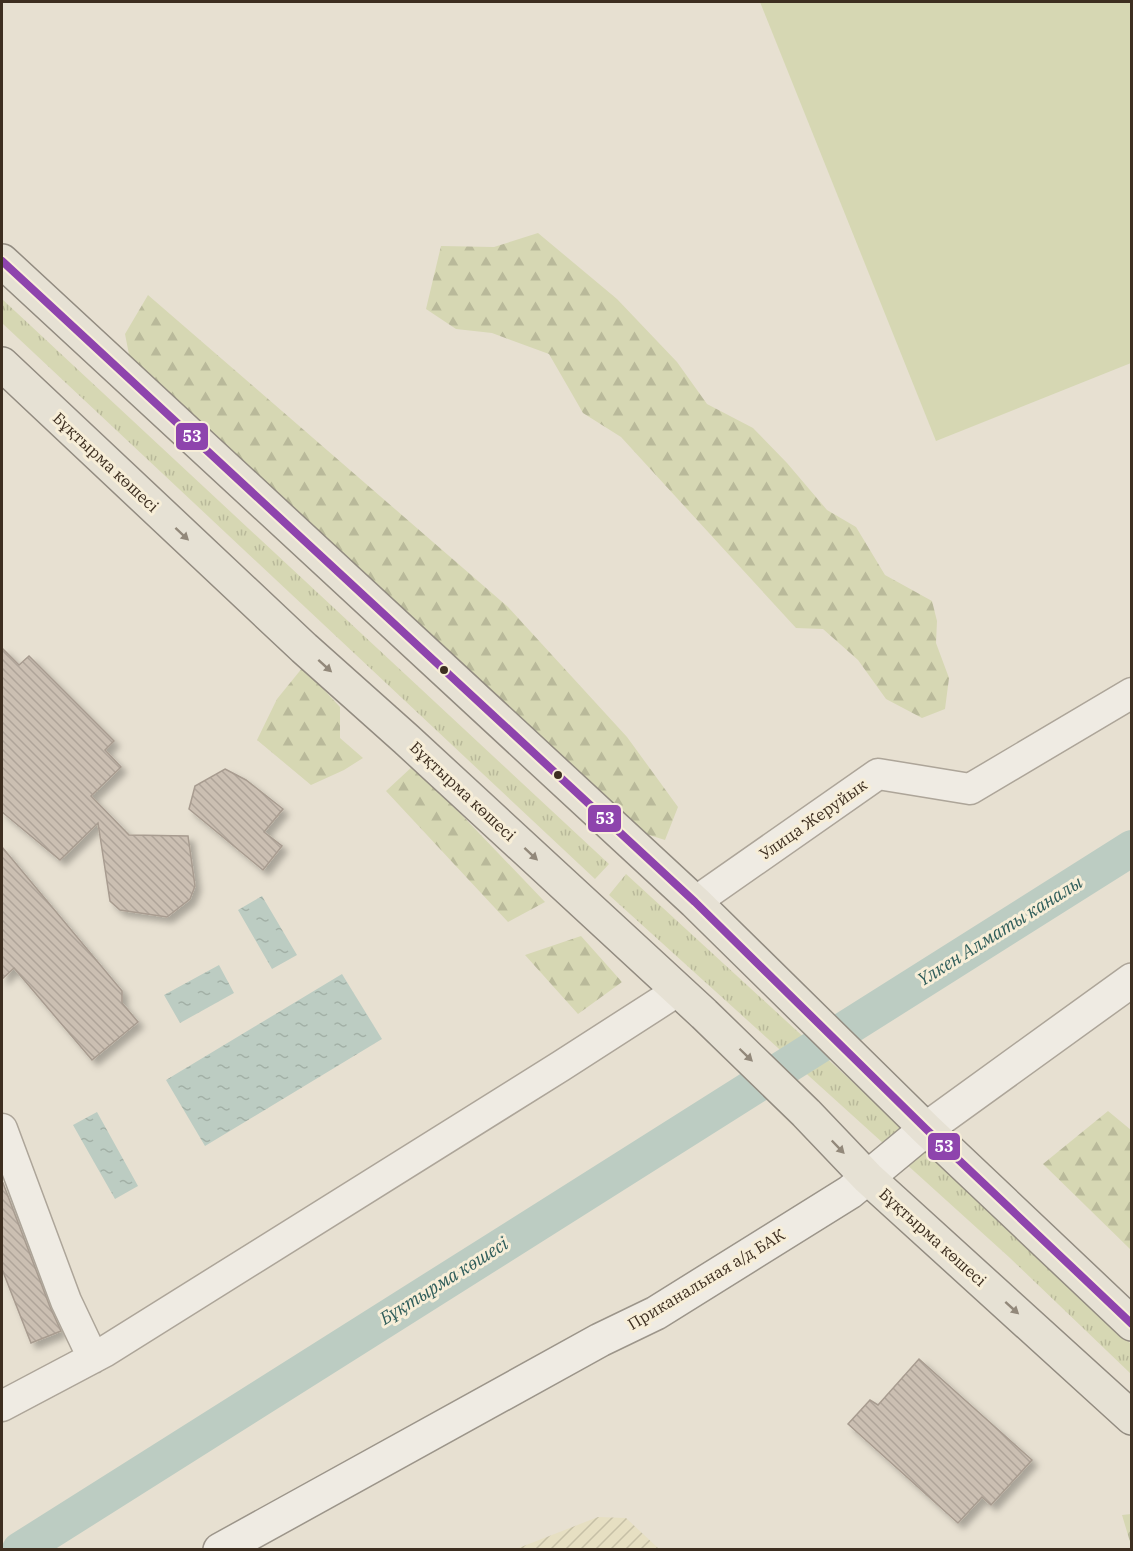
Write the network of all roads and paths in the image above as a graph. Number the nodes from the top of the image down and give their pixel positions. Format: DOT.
graph roads {
  1 [pos="2,261"];
  2 [pos="2,364"];
  3 [pos="1131,693"];
  4 [pos="695,902"];
  5 [pos="1131,980"];
  6 [pos="679,990"];
  7 [pos="2,1129"];
  8 [pos="926,1129"];
  9 [pos="868,1178"];
  10 [pos="1131,1324"];
  11 [pos="93,1358"];
  12 [pos="2,1406"];
  13 [pos="1131,1418"];
  14 [pos="220,1550"];
  1 -- 4 [label="main road"];
  2 -- 6 [label="main road, Бұқтырма көшесі, one-way"];
  3 -- 4 [label="street, Улица Жеруйык"];
  4 -- 8 [label="main road"];
  5 -- 8 [label="main road, Приканальная а/д БАК"];
  6 -- 9 [label="main road, Бұқтырма көшесі, one-way"];
  6 -- 11 [label="street"];
  7 -- 11 [label="street"];
  8 -- 9 [label="main road, Приканальная а/д БАК"];
  8 -- 10 [label="main road"];
  9 -- 13 [label="main road, Бұқтырма көшесі, one-way"];
  9 -- 14 [label="main road, Приканальная а/д БАК"];
  11 -- 12 [label="street"];
}
